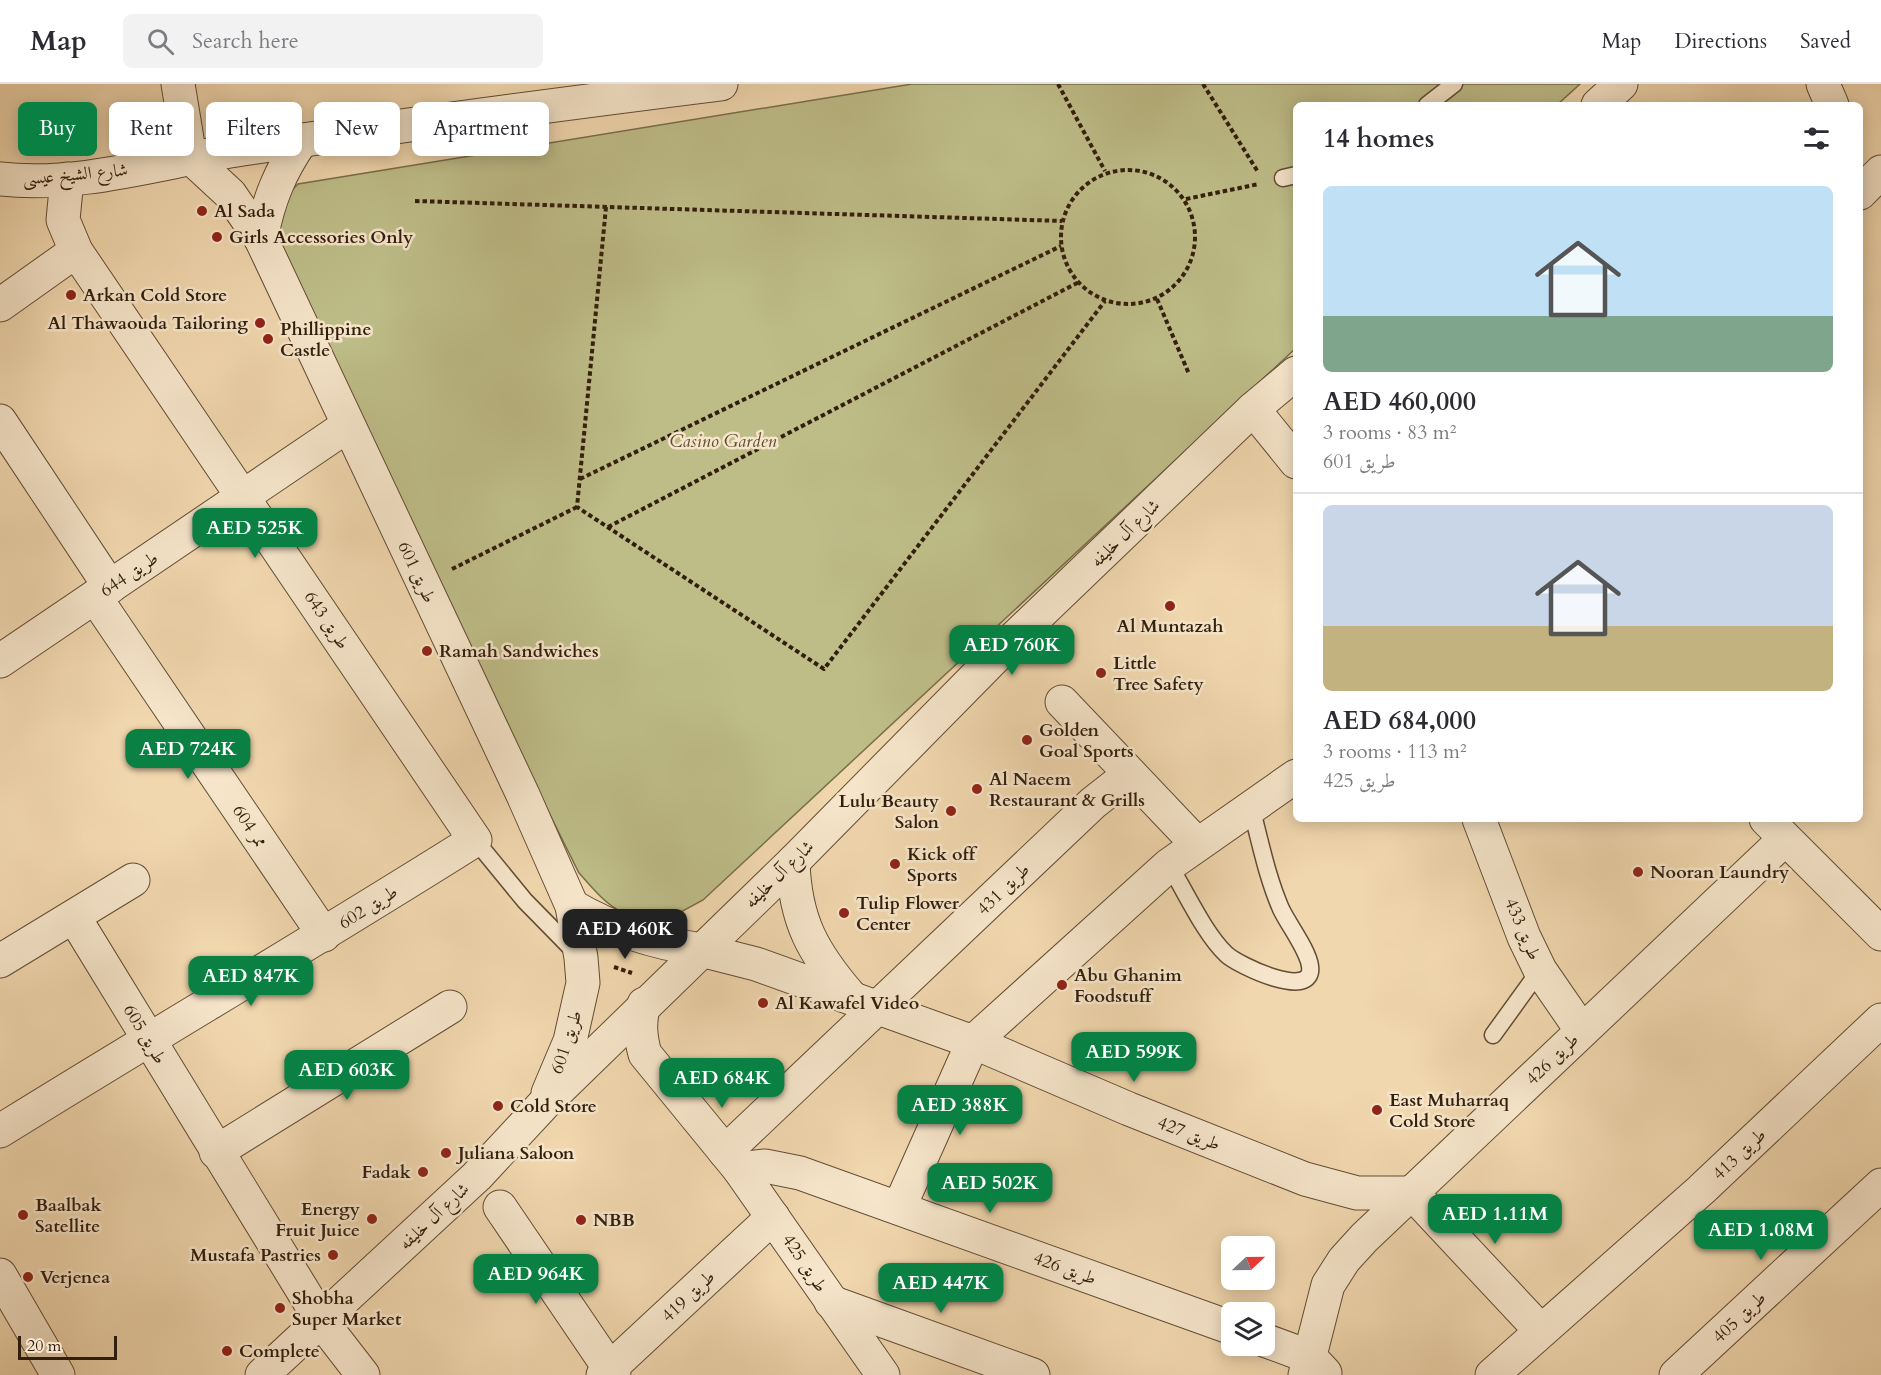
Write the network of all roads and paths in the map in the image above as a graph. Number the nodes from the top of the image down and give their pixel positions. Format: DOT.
graph roads {
  1 [pos="178,84"];
  2 [pos="721,84"];
  3 [pos="1058,84"];
  4 [pos="1203,84"];
  5 [pos="1454,84"];
  6 [pos="1823,84"];
  7 [pos="622,90"];
  8 [pos="1431,102"];
  9 [pos="1831,102"];
  10 [pos="303,140"];
  11 [pos="190,157"];
  12 [pos="1105,171"];
  13 [pos="1289,177"];
  14 [pos="67,178"];
  15 [pos="0,179"];
  16 [pos="1265,183"];
  17 [pos="1186,199"];
  18 [pos="415,201"];
  19 [pos="606,207"];
  20 [pos="1062,221"];
  21 [pos="261,239"];
  22 [pos="1061,246"];
  23 [pos="76,251"];
  24 [pos="1080,282"];
  25 [pos="1157,299"];
  26 [pos="1105,301"];
  27 [pos="0,305"];
  28 [pos="1189,374"];
  29 [pos="1293,376"];
  30 [pos="1253,409"];
  31 [pos="0,421"];
  32 [pos="348,426"];
  33 [pos="1293,458"];
  34 [pos="580,479"];
  35 [pos="244,497"];
  36 [pos="578,507"];
  37 [pos="608,527"];
  38 [pos="423,584"];
  39 [pos="103,592"];
  40 [pos="0,661"];
  41 [pos="1062,702"];
  42 [pos="1130,774"];
  43 [pos="1293,778"];
  44 [pos="1251,807"];
  45 [pos="1480,822"];
  46 [pos="1775,829"];
  47 [pos="475,840"];
  48 [pos="1197,844"];
  49 [pos="793,862"];
  50 [pos="1169,865"];
  51 [pos="133,880"];
  52 [pos="572,906"];
  53 [pos="74,917"];
  54 [pos="1881,934"];
  55 [pos="324,935"];
  56 [pos="701,950"];
  57 [pos="582,958"];
  58 [pos="0,961"];
  59 [pos="1540,970"];
  60 [pos="668,981"];
  61 [pos="865,1003"];
  62 [pos="644,1004"];
  63 [pos="450,1007"];
  64 [pos="1881,1020"];
  65 [pos="1582,1031"];
  66 [pos="1493,1035"];
  67 [pos="148,1039"];
  68 [pos="974,1042"];
  69 [pos="543,1105"];
  70 [pos="0,1131"];
  71 [pos="216,1152"];
  72 [pos="732,1161"];
  73 [pos="1881,1185"];
  74 [pos="1412,1193"];
  75 [pos="500,1207"];
  76 [pos="899,1208"];
  77 [pos="773,1217"];
  78 [pos="0,1275"];
  79 [pos="831,1302"];
  80 [pos="8,1311"];
  81 [pos="322,1322"];
  82 [pos="1221,1325"];
  83 [pos="1541,1331"];
  84 [pos="1275,1346"];
  85 [pos="1314,1369"];
  86 [pos="609,1373"];
  87 [pos="58,1375"];
  88 [pos="262,1375"];
  89 [pos="363,1375"];
  90 [pos="883,1375"];
  91 [pos="1033,1375"];
  92 [pos="1492,1375"];
  93 [pos="1676,1375"];
  1 -- 11 [label="street"];
  2 -- 7 [label="street, شارع الشيخ عيسى"];
  3 -- 12 [label="path"];
  4 -- 16 [label="path"];
  5 -- 8 [label="lane"];
  6 -- 9 [label="street"];
  7 -- 10 [label="street, شارع الشيخ عيسى"];
  10 -- 11 [label="street, شارع الشيخ عيسى"];
  10 -- 21 [label="street"];
  11 -- 14 [label="street, شارع الشيخ عيسى"];
  11 -- 21 [label="street, طريق 601"];
  12 -- 17 [label="path"];
  12 -- 20 [label="path"];
  13 -- 16 [label="path"];
  14 -- 15 [label="street, شارع الشيخ عيسى"];
  14 -- 23 [label="street, طريق 643"];
  16 -- 17 [label="path"];
  17 -- 25 [label="path"];
  18 -- 19 [label="path"];
  19 -- 20 [label="path"];
  19 -- 34 [label="path"];
  20 -- 22 [label="path"];
  21 -- 32 [label="street, طريق 601"];
  22 -- 24 [label="path"];
  22 -- 34 [label="path"];
  23 -- 27 [label="street"];
  23 -- 35 [label="street, طريق 643"];
  24 -- 26 [label="path"];
  24 -- 37 [label="path"];
  25 -- 26 [label="path"];
  25 -- 28 [label="path"];
  26 -- 37 [label="path"];
  29 -- 30 [label="street, شارع آل خليفه"];
  30 -- 33 [label="street"];
  30 -- 49 [label="street, شارع آل خليفه"];
  31 -- 39 [label="street, ممر 604"];
  32 -- 35 [label="street, طريق 644"];
  32 -- 38 [label="street, طريق 601"];
  34 -- 36 [label="path"];
  35 -- 39 [label="street, طريق 644"];
  35 -- 47 [label="street, طريق 643"];
  36 -- 37 [label="path"];
  36 -- 38 [label="path"];
  38 -- 52 [label="street, طريق 601"];
  39 -- 40 [label="street, طريق 644"];
  39 -- 55 [label="street, ممر 604"];
  41 -- 42 [label="street"];
  42 -- 48 [label="street"];
  42 -- 61 [label="street, طريق 431"];
  43 -- 44 [label="street"];
  44 -- 48 [label="street"];
  44 -- 50 [label="lane"];
  45 -- 59 [label="street, طريق 433"];
  46 -- 54 [label="street"];
  46 -- 65 [label="street, طريق 426"];
  47 -- 55 [label="street, طريق 602"];
  47 -- 57 [label="lane"];
  48 -- 50 [label="street"];
  49 -- 56 [label="street, شارع آل خليفه"];
  49 -- 61 [label="street"];
  50 -- 68 [label="street"];
  51 -- 53 [label="street"];
  52 -- 56 [label="street"];
  52 -- 57 [label="street, طريق 601"];
  53 -- 58 [label="street"];
  53 -- 67 [label="street, طريق 605"];
  55 -- 67 [label="street, طريق 602"];
  56 -- 60 [label="street, شارع آل خليفه"];
  56 -- 61 [label="street, طريق 427"];
  57 -- 60 [label="path"];
  57 -- 69 [label="street, طريق 601"];
  59 -- 65 [label="street, طريق 433"];
  59 -- 66 [label="lane"];
  60 -- 62 [label="street, شارع آل خليفه"];
  61 -- 68 [label="street, طريق 427"];
  61 -- 72 [label="street"];
  62 -- 69 [label="street, شارع آل خليفه"];
  62 -- 72 [label="street, طريق 425"];
  63 -- 71 [label="street"];
  64 -- 83 [label="street, طريق 413"];
  65 -- 74 [label="street, طريق 426"];
  67 -- 70 [label="street, طريق 602"];
  67 -- 71 [label="street, طريق 605"];
  68 -- 74 [label="street, طريق 427"];
  68 -- 76 [label="street"];
  69 -- 81 [label="street, شارع آل خليفه"];
  71 -- 81 [label="street, طريق 605"];
  72 -- 76 [label="street, طريق 426"];
  72 -- 77 [label="street, طريق 425"];
  73 -- 93 [label="street, طريق 405"];
  74 -- 83 [label="street"];
  74 -- 85 [label="street, طريق 426"];
  75 -- 86 [label="street"];
  76 -- 82 [label="street, طريق 426"];
  77 -- 79 [label="street, طريق 425"];
  77 -- 86 [label="street, طريق 419"];
  78 -- 80 [label="street"];
  79 -- 90 [label="street, طريق 425"];
  79 -- 91 [label="street"];
  80 -- 87 [label="street"];
  81 -- 88 [label="street, شارع آل خليفه"];
  81 -- 89 [label="street, طريق 605"];
  83 -- 92 [label="street, طريق 413"];
  84 -- 85 [label="street, طريق 426"];
}
